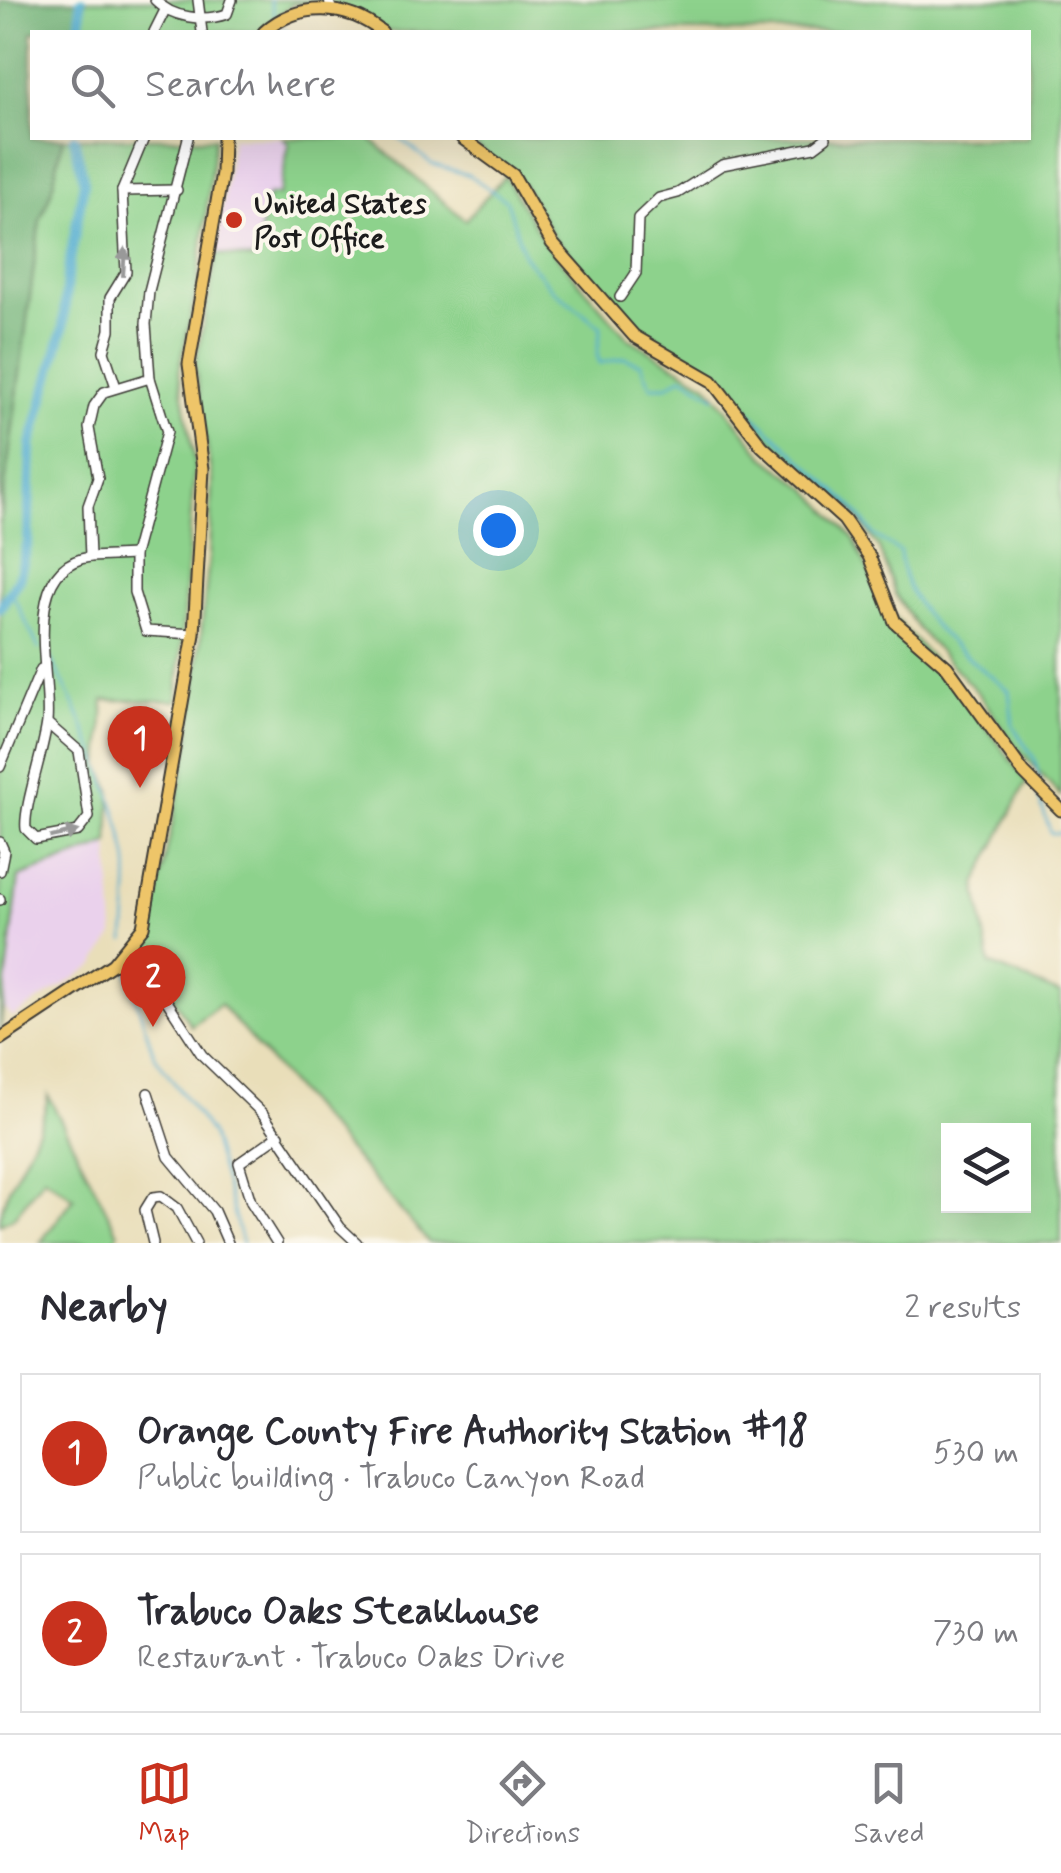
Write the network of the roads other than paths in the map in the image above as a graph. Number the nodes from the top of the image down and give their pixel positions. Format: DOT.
graph roads {
  1 [pos="155,0"];
  2 [pos="198,0"];
  3 [pos="232,0"];
  4 [pos="323,6"];
  5 [pos="165,10"];
  6 [pos="200,16"];
  7 [pos="155,30"];
  8 [pos="202,30"];
  9 [pos="267,30"];
  10 [pos="379,30"];
  11 [pos="143,140"];
  12 [pos="188,140"];
  13 [pos="223,140"];
  14 [pos="465,140"];
  15 [pos="823,140"];
  16 [pos="176,190"];
  17 [pos="122,191"];
  18 [pos="620,297"];
  19 [pos="150,378"];
  20 [pos="116,386"];
  21 [pos="134,555"];
  22 [pos="90,556"];
  23 [pos="194,634"];
  24 [pos="42,666"];
  25 [pos="47,723"];
  26 [pos="0,766"];
  27 [pos="1061,810"];
  28 [pos="0,842"];
  29 [pos="0,871"];
  30 [pos="143,927"];
  31 [pos="132,946"];
  32 [pos="145,966"];
  33 [pos="0,1039"];
  34 [pos="148,1094"];
  35 [pos="279,1135"];
  36 [pos="153,1243"];
  37 [pos="196,1243"];
  38 [pos="228,1243"];
  39 [pos="276,1243"];
  40 [pos="357,1243"];
  1 -- 5 [label="street"];
  2 -- 6 [label="street"];
  3 -- 6 [label="street"];
  4 -- 9 [label="main road"];
  4 -- 10 [label="main road"];
  5 -- 6 [label="street"];
  5 -- 7 [label="street"];
  6 -- 8 [label="street"];
  11 -- 17 [label="street"];
  12 -- 16 [label="street"];
  13 -- 23 [label="main road"];
  14 -- 27 [label="main road"];
  15 -- 18 [label="street"];
  16 -- 17 [label="street"];
  16 -- 19 [label="street"];
  20 -- 17 [label="street, one-way"];
  19 -- 20 [label="street"];
  19 -- 21 [label="street"];
  20 -- 22 [label="street"];
  21 -- 22 [label="street"];
  21 -- 23 [label="street"];
  22 -- 24 [label="street"];
  23 -- 30 [label="main road"];
  24 -- 25 [label="street"];
  24 -- 26 [label="street"];
  25 -- 25 [label="street, one-way"];
  28 -- 29 [label="street"];
  30 -- 31 [label="main road"];
  30 -- 32 [label="street"];
  31 -- 32 [label="street"];
  31 -- 33 [label="main road"];
  32 -- 35 [label="street"];
  34 -- 38 [label="street"];
  35 -- 39 [label="street"];
  35 -- 40 [label="street"];
  36 -- 37 [label="street"];
}
